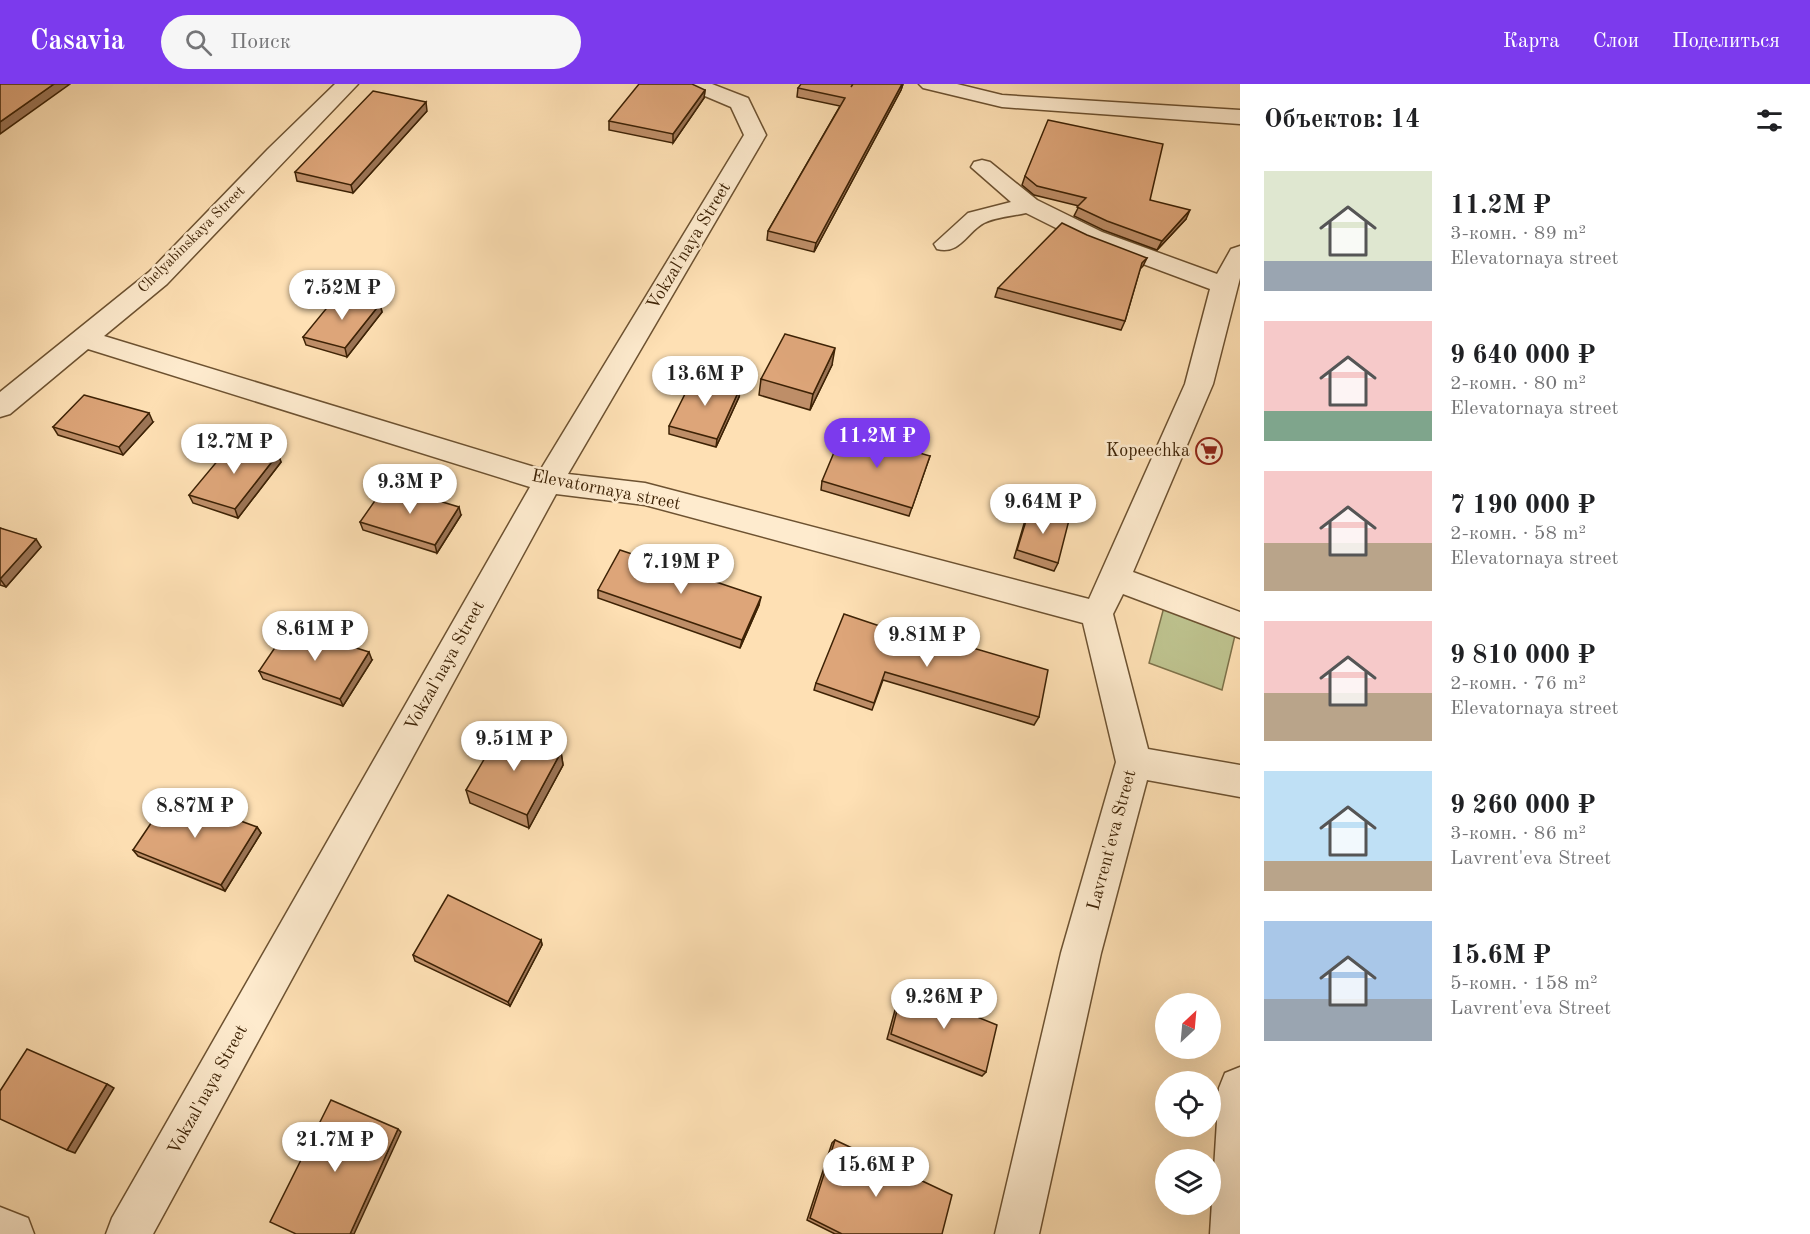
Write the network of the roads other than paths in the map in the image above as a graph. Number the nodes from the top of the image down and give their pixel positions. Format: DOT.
graph roads {
  1 [pos="347,84"];
  2 [pos="693,84"];
  3 [pos="930,84"];
  4 [pos="1240,117"];
  5 [pos="982,167"];
  6 [pos="1029,205"];
  7 [pos="946,244"];
  8 [pos="1240,254"];
  9 [pos="1224,285"];
  10 [pos="85,339"];
  11 [pos="0,407"];
  12 [pos="548,482"];
  13 [pos="1115,578"];
  14 [pos="1097,614"];
  15 [pos="1240,625"];
  16 [pos="1134,762"];
  17 [pos="1240,782"];
  18 [pos="1240,1088"];
  19 [pos="0,1229"];
  20 [pos="12,1234"];
  21 [pos="128,1234"];
  22 [pos="1017,1234"];
  23 [pos="1232,1234"];
  1 -- 10 [label="street, Chelyabinskaya Street"];
  2 -- 12 [label="street, Vokzal'naya Street"];
  3 -- 4 [label="street"];
  5 -- 6 [label="street"];
  6 -- 7 [label="street"];
  6 -- 9 [label="street"];
  8 -- 9 [label="street"];
  9 -- 13 [label="street"];
  10 -- 11 [label="street, Chelyabinskaya Street"];
  10 -- 12 [label="street, Elevatornaya street"];
  12 -- 14 [label="street, Elevatornaya street"];
  12 -- 21 [label="street, Vokzal'naya Street"];
  13 -- 14 [label="street"];
  13 -- 15 [label="street"];
  14 -- 16 [label="street, Lavrent'eva Street"];
  16 -- 17 [label="street"];
  16 -- 22 [label="street, Lavrent'eva Street"];
  18 -- 23 [label="street"];
  19 -- 20 [label="street"];
}
